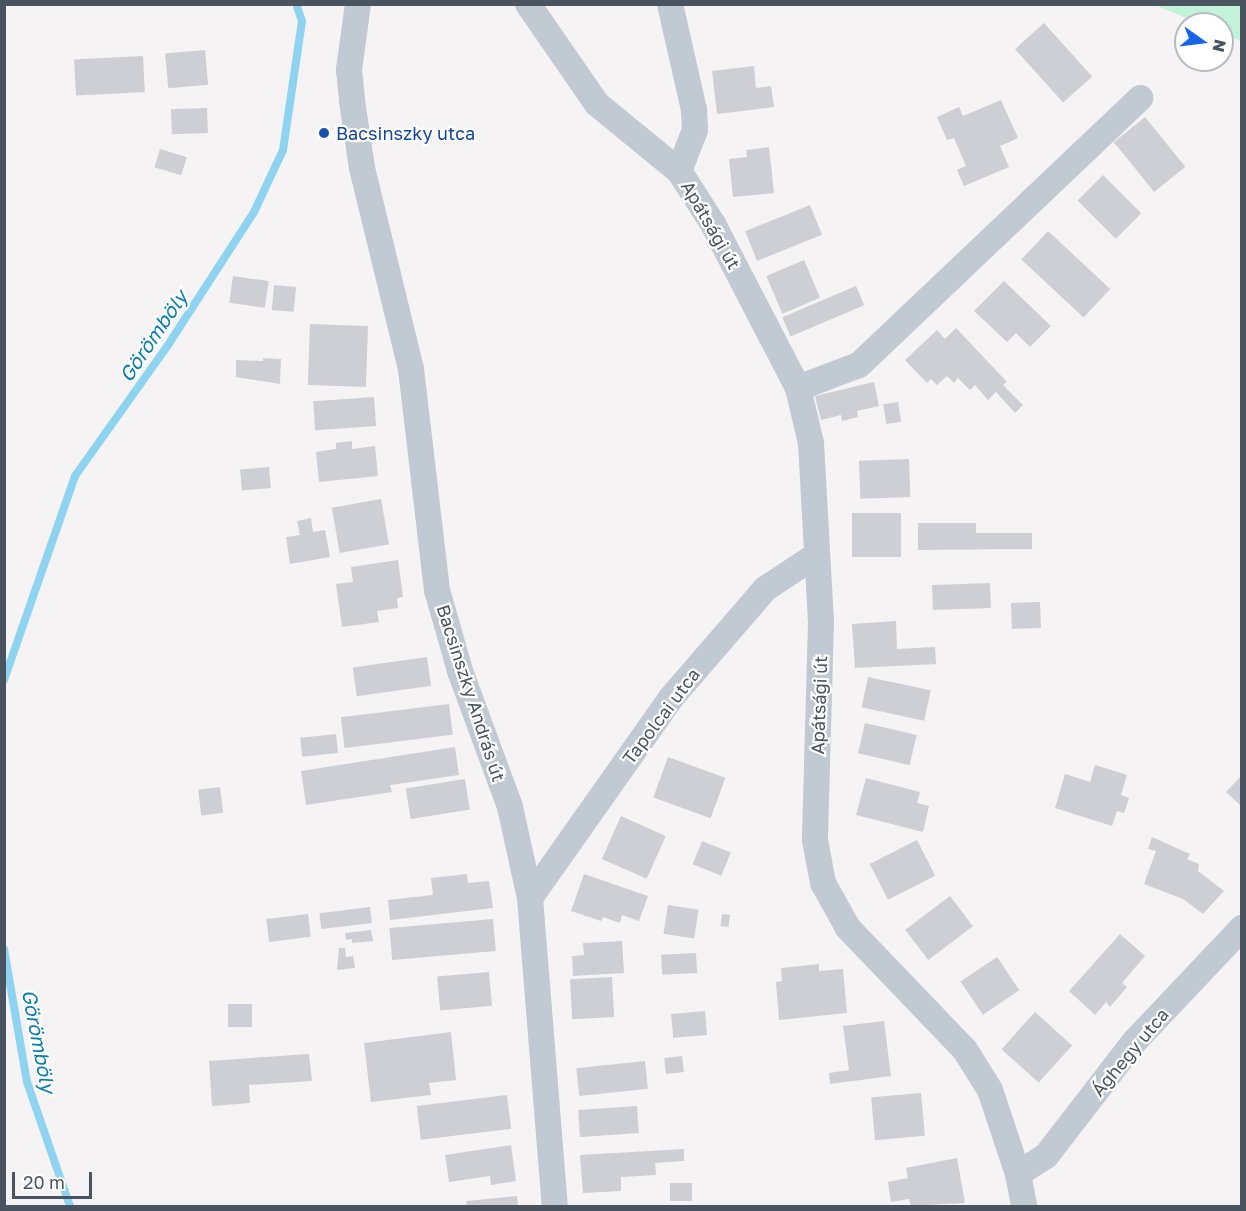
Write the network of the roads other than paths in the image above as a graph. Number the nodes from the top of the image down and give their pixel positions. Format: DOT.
graph roads {
  1 [pos="358,4"];
  2 [pos="528,4"];
  3 [pos="670,4"];
  4 [pos="1140,98"];
  5 [pos="679,171"];
  6 [pos="798,388"];
  7 [pos="815,556"];
  8 [pos="530,898"];
  9 [pos="1242,928"];
  10 [pos="1018,1174"];
  11 [pos="555,1206"];
  12 [pos="1024,1206"];
  1 -- 8 [label="street, Bacsinszky András út"];
  2 -- 5 [label="street, Apátsági út"];
  3 -- 5 [label="street"];
  4 -- 6 [label="street"];
  5 -- 6 [label="street, Apátsági út"];
  6 -- 7 [label="street, Apátsági út"];
  7 -- 8 [label="street, Tapolcai utca"];
  7 -- 10 [label="street, Apátsági út"];
  8 -- 11 [label="street, Bacsinszky András út"];
  9 -- 10 [label="street, Ághegy utca"];
  10 -- 12 [label="street, Apátsági út"];
}
